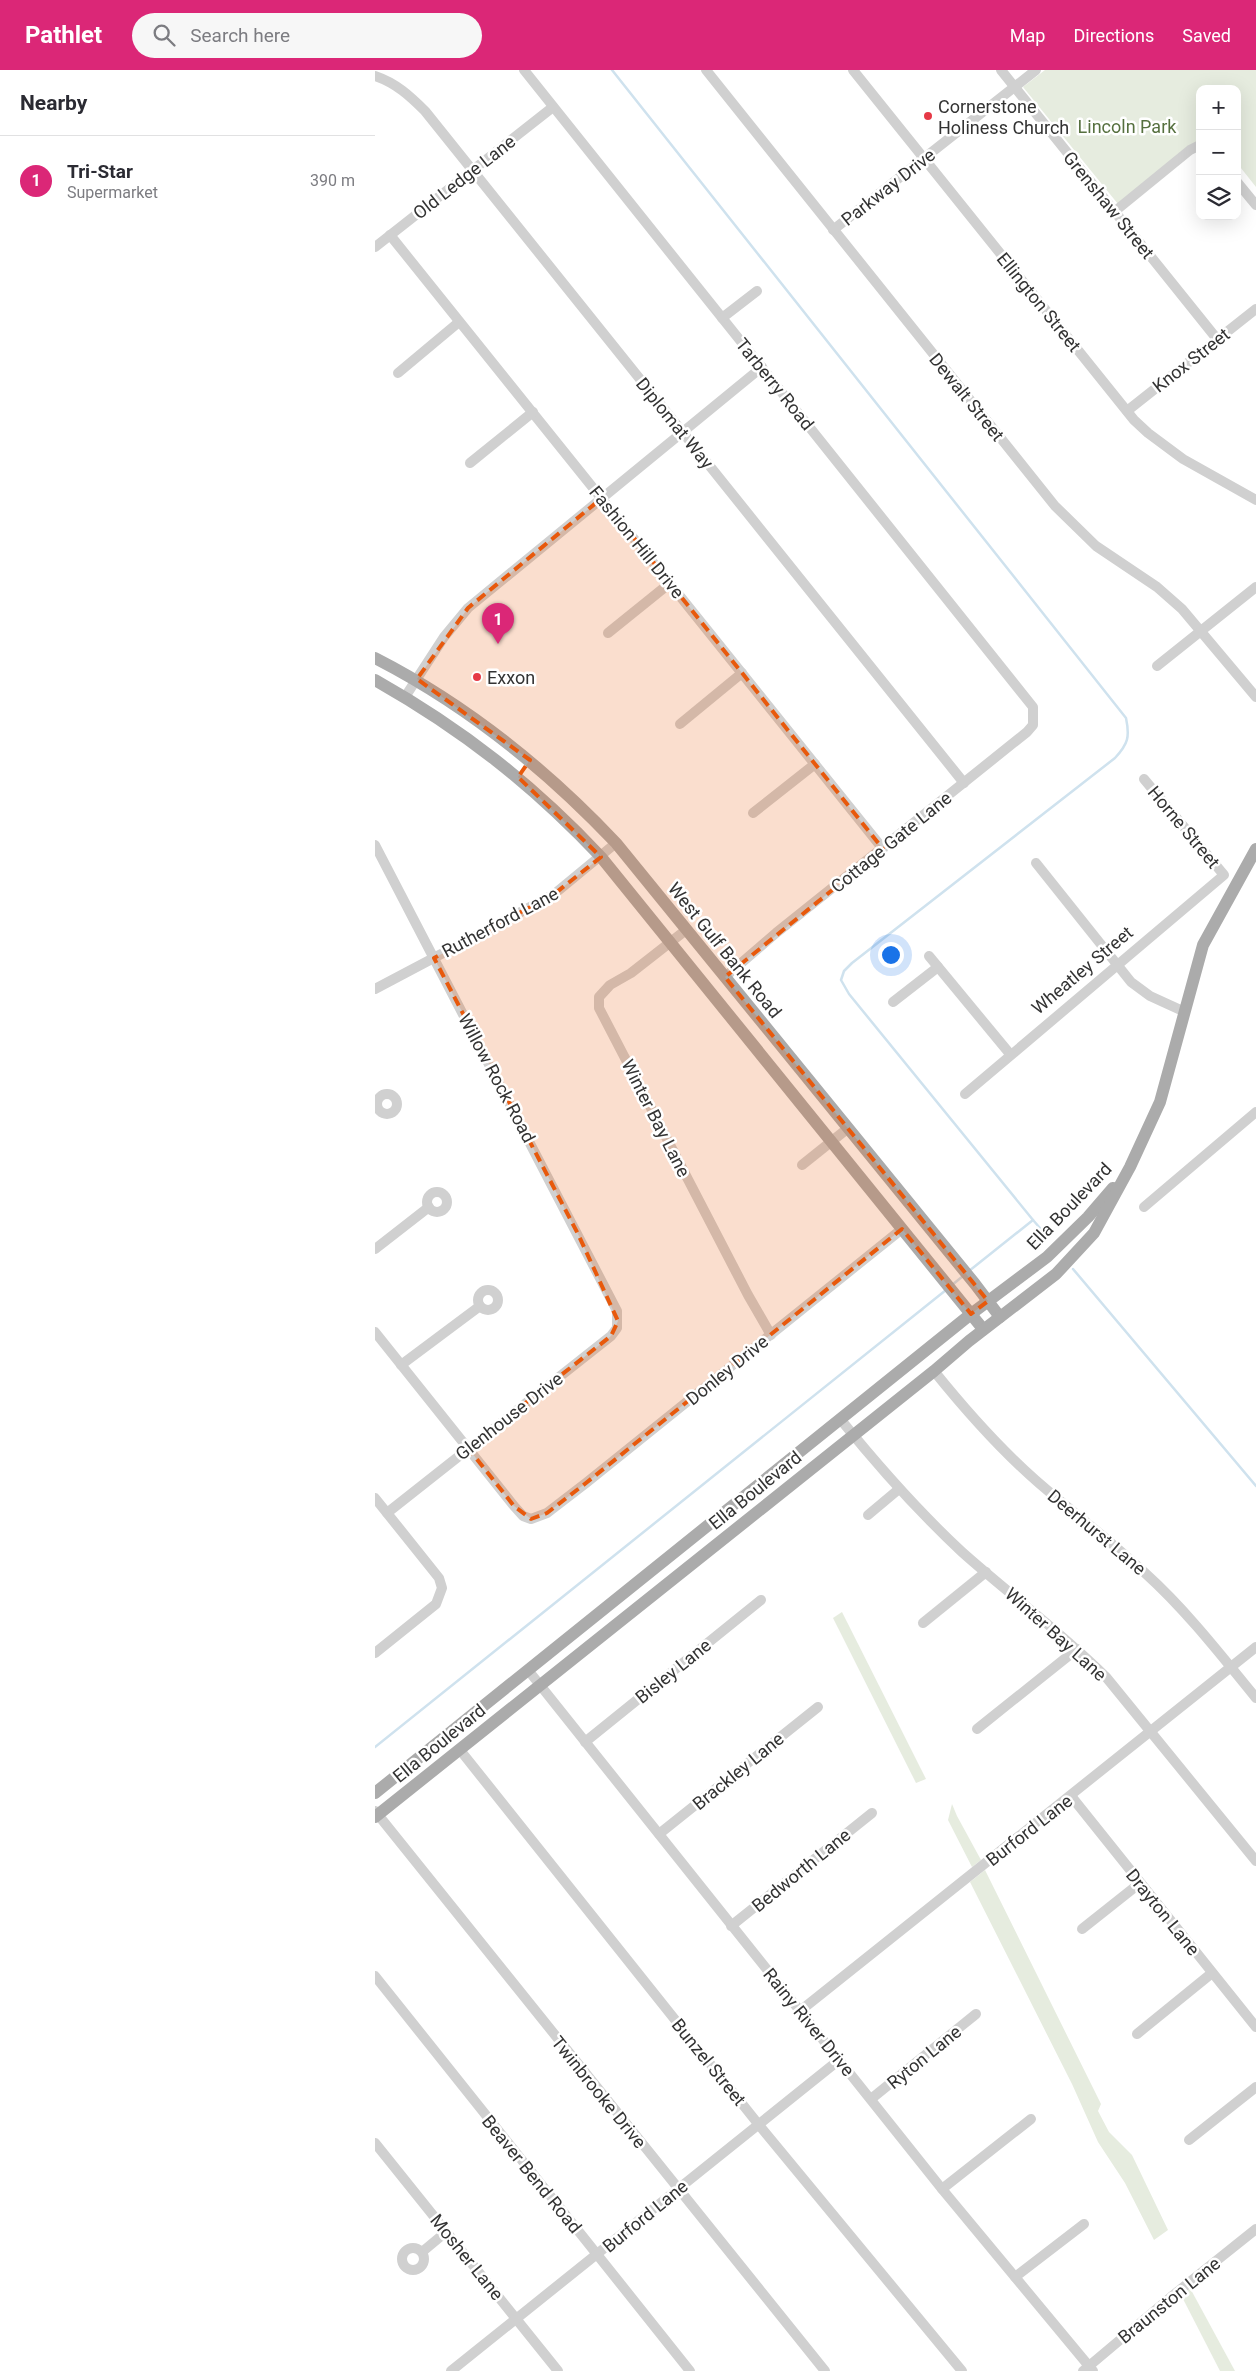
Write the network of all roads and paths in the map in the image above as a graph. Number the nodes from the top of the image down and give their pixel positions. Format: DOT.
graph roads {
  1 [pos="524,70"];
  2 [pos="706,70"];
  3 [pos="853,70"];
  4 [pos="1001,70"];
  5 [pos="1036,70"];
  6 [pos="375,76"];
  7 [pos="1015,87"];
  8 [pos="553,107"];
  9 [pos="1196,147"];
  10 [pos="925,159"];
  11 [pos="471,170"];
  12 [pos="1241,187"];
  13 [pos="1256,205"];
  14 [pos="1115,212"];
  15 [pos="833,230"];
  16 [pos="390,235"];
  17 [pos="375,247"];
  18 [pos="757,291"];
  19 [pos="1256,309"];
  20 [pos="723,318"];
  21 [pos="459,322"];
  22 [pos="1217,340"];
  23 [pos="762,367"];
  24 [pos="398,373"];
  25 [pos="533,412"];
  26 [pos="1127,412"];
  27 [pos="681,431"];
  28 [pos="470,462"];
  29 [pos="602,498"];
  30 [pos="1256,500"];
  31 [pos="669,583"];
  32 [pos="1256,587"];
  33 [pos="1201,631"];
  34 [pos="608,633"];
  35 [pos="375,658"];
  36 [pos="1157,666"];
  37 [pos="742,673"];
  38 [pos="417,679"];
  39 [pos="375,680"];
  40 [pos="405,697"];
  41 [pos="1256,697"];
  42 [pos="1027,698"];
  43 [pos="680,724"];
  44 [pos="530,760"];
  45 [pos="815,764"];
  46 [pos="518,776"];
  47 [pos="1144,779"];
  48 [pos="964,783"];
  49 [pos="753,813"];
  50 [pos="616,843"];
  51 [pos="375,845"];
  52 [pos="883,849"];
  53 [pos="1256,849"];
  54 [pos="601,857"];
  55 [pos="1036,864"];
  56 [pos="1224,875"];
  57 [pos="686,930"];
  58 [pos="671,943"];
  59 [pos="929,956"];
  60 [pos="434,958"];
  61 [pos="1116,964"];
  62 [pos="938,967"];
  63 [pos="725,977"];
  64 [pos="375,989"];
  65 [pos="893,1002"];
  66 [pos="1185,1012"];
  67 [pos="1010,1054"];
  68 [pos="965,1094"];
  69 [pos="1256,1112"];
  70 [pos="847,1129"];
  71 [pos="831,1141"];
  72 [pos="802,1164"];
  73 [pos="1131,1167"];
  74 [pos="429,1207"];
  75 [pos="1144,1207"];
  76 [pos="903,1229"];
  77 [pos="375,1249"];
  78 [pos="988,1301"];
  79 [pos="480,1306"];
  80 [pos="617,1312"];
  81 [pos="971,1314"];
  82 [pos="999,1317"];
  83 [pos="983,1329"];
  84 [pos="375,1332"];
  85 [pos="771,1335"];
  86 [pos="401,1365"];
  87 [pos="934,1371"];
  88 [pos="841,1420"];
  89 [pos="853,1434"];
  90 [pos="467,1448"];
  91 [pos="899,1489"];
  92 [pos="375,1498"];
  93 [pos="387,1513"];
  94 [pos="868,1515"];
  95 [pos="986,1572"];
  96 [pos="761,1600"];
  97 [pos="923,1623"];
  98 [pos="1256,1647"];
  99 [pos="1077,1649"];
  100 [pos="375,1653"];
  101 [pos="1231,1667"];
  102 [pos="528,1670"];
  103 [pos="539,1685"];
  104 [pos="1256,1698"];
  105 [pos="818,1707"];
  106 [pos="977,1729"];
  107 [pos="1151,1731"];
  108 [pos="585,1742"];
  109 [pos="460,1750"];
  110 [pos="375,1793"];
  111 [pos="1071,1796"];
  112 [pos="376,1814"];
  113 [pos="872,1814"];
  114 [pos="659,1834"];
  115 [pos="1256,1861"];
  116 [pos="1140,1883"];
  117 [pos="731,1926"];
  118 [pos="1082,1929"];
  119 [pos="1212,1973"];
  120 [pos="375,1976"];
  121 [pos="800,2011"];
  122 [pos="977,2014"];
  123 [pos="1256,2027"];
  124 [pos="1137,2034"];
  125 [pos="839,2060"];
  126 [pos="1256,2087"];
  127 [pos="871,2100"];
  128 [pos="1031,2119"];
  129 [pos="759,2124"];
  130 [pos="1189,2140"];
  131 [pos="375,2144"];
  132 [pos="942,2189"];
  133 [pos="677,2190"];
  134 [pos="1085,2224"];
  135 [pos="1256,2229"];
  136 [pos="447,2232"];
  137 [pos="422,2252"];
  138 [pos="596,2254"];
  139 [pos="1015,2277"];
  140 [pos="516,2318"];
  141 [pos="1089,2369"];
  142 [pos="451,2371"];
  143 [pos="558,2371"];
  144 [pos="690,2371"];
  145 [pos="825,2371"];
  146 [pos="962,2371"];
  1 -- 8 [label="street, Tarberry Road"];
  2 -- 15 [label="street, Dewalt Street"];
  3 -- 10 [label="street, Ellington Street"];
  4 -- 7 [label="street, Grenshaw Street"];
  5 -- 7 [label="street, Parkway Drive"];
  6 -- 11 [label="street, Diplomat Way"];
  7 -- 10 [label="street, Parkway Drive"];
  7 -- 14 [label="street, Grenshaw Street"];
  8 -- 11 [label="street, Old Ledge Lane"];
  8 -- 20 [label="street, Tarberry Road"];
  9 -- 14 [label="street"];
  10 -- 15 [label="street, Parkway Drive"];
  10 -- 26 [label="street, Ellington Street"];
  11 -- 16 [label="street, Old Ledge Lane"];
  11 -- 27 [label="street, Diplomat Way"];
  12 -- 13 [label="street"];
  14 -- 22 [label="street, Grenshaw Street"];
  15 -- 33 [label="street, Dewalt Street"];
  16 -- 17 [label="street, Old Ledge Lane"];
  16 -- 21 [label="street, Fashion Hill Drive"];
  18 -- 20 [label="street"];
  19 -- 22 [label="street, Knox Street"];
  20 -- 23 [label="street, Tarberry Road"];
  21 -- 24 [label="street"];
  21 -- 25 [label="street, Fashion Hill Drive"];
  22 -- 26 [label="street, Knox Street"];
  23 -- 27 [label="street"];
  23 -- 42 [label="street, Tarberry Road"];
  25 -- 28 [label="street"];
  25 -- 29 [label="street, Fashion Hill Drive"];
  26 -- 30 [label="street, Ellington Street"];
  27 -- 29 [label="street"];
  27 -- 48 [label="street, Diplomat Way"];
  29 -- 31 [label="street, Fashion Hill Drive"];
  29 -- 38 [label="street"];
  31 -- 34 [label="street"];
  31 -- 37 [label="street, Fashion Hill Drive"];
  32 -- 33 [label="street"];
  33 -- 36 [label="street"];
  33 -- 41 [label="street, Dewalt Street"];
  35 -- 38 [label="main road, West Gulf Bank Road"];
  37 -- 43 [label="street"];
  37 -- 45 [label="street, Fashion Hill Drive"];
  38 -- 40 [label="street"];
  38 -- 44 [label="main road, West Gulf Bank Road"];
  39 -- 40 [label="main road"];
  40 -- 46 [label="main road"];
  42 -- 48 [label="street, Cottage Gate Lane"];
  44 -- 46 [label="main road"];
  44 -- 50 [label="main road, West Gulf Bank Road"];
  45 -- 49 [label="street"];
  45 -- 52 [label="street, Fashion Hill Drive"];
  46 -- 54 [label="main road"];
  47 -- 56 [label="street, Horne Street"];
  48 -- 52 [label="street, Cottage Gate Lane"];
  50 -- 54 [label="street, Rutherford Lane"];
  50 -- 57 [label="main road, West Gulf Bank Road"];
  51 -- 60 [label="street, Willow Rock Road"];
  52 -- 63 [label="street, Cottage Gate Lane"];
  53 -- 66 [label="main road, Ella Boulevard"];
  54 -- 58 [label="main road"];
  54 -- 60 [label="street, Rutherford Lane"];
  55 -- 61 [label="street"];
  56 -- 61 [label="street, Wheatley Street"];
  57 -- 58 [label="street, Winter Bay Lane"];
  57 -- 63 [label="main road, West Gulf Bank Road"];
  58 -- 71 [label="main road"];
  58 -- 85 [label="street, Winter Bay Lane"];
  59 -- 62 [label="street"];
  60 -- 64 [label="street, Rutherford Lane"];
  60 -- 80 [label="street, Willow Rock Road"];
  61 -- 66 [label="street"];
  61 -- 67 [label="street, Wheatley Street"];
  62 -- 65 [label="street"];
  62 -- 67 [label="street"];
  63 -- 70 [label="main road, West Gulf Bank Road"];
  66 -- 73 [label="main road, Ella Boulevard"];
  67 -- 68 [label="street, Wheatley Street"];
  69 -- 75 [label="street"];
  70 -- 71 [label="street"];
  70 -- 78 [label="main road, West Gulf Bank Road"];
  71 -- 72 [label="street"];
  71 -- 76 [label="main road"];
  73 -- 78 [label="main road, Ella Boulevard"];
  73 -- 82 [label="main road, Ella Boulevard"];
  74 -- 77 [label="street"];
  76 -- 81 [label="main road"];
  76 -- 85 [label="street, Donley Drive"];
  78 -- 81 [label="main road, Ella Boulevard"];
  78 -- 82 [label="main road, West Gulf Bank Road"];
  79 -- 86 [label="street"];
  80 -- 90 [label="street, Glenhouse Drive"];
  81 -- 83 [label="main road"];
  81 -- 88 [label="main road, Ella Boulevard"];
  82 -- 83 [label="main road, Ella Boulevard"];
  83 -- 87 [label="main road, Ella Boulevard"];
  84 -- 86 [label="street, Donley Drive"];
  85 -- 90 [label="street, Donley Drive"];
  86 -- 90 [label="street, Donley Drive"];
  87 -- 89 [label="main road, Ella Boulevard"];
  87 -- 101 [label="street, Deerhurst Lane"];
  88 -- 89 [label="street, Winter Bay Lane"];
  88 -- 102 [label="main road, Ella Boulevard"];
  89 -- 91 [label="street, Winter Bay Lane"];
  89 -- 103 [label="main road, Ella Boulevard"];
  90 -- 93 [label="street, Glenhouse Drive"];
  91 -- 94 [label="street"];
  91 -- 95 [label="street, Winter Bay Lane"];
  92 -- 93 [label="street"];
  93 -- 100 [label="street"];
  95 -- 97 [label="street"];
  95 -- 99 [label="street, Winter Bay Lane"];
  96 -- 108 [label="street, Bisley Lane"];
  98 -- 101 [label="street, Burford Lane"];
  99 -- 106 [label="street"];
  99 -- 107 [label="street, Winter Bay Lane"];
  101 -- 104 [label="street, Deerhurst Lane"];
  101 -- 107 [label="street, Burford Lane"];
  102 -- 103 [label="street, Rainy River Drive"];
  102 -- 110 [label="main road, Ella Boulevard"];
  103 -- 108 [label="street, Rainy River Drive"];
  103 -- 109 [label="main road, Ella Boulevard"];
  105 -- 114 [label="street, Brackley Lane"];
  107 -- 111 [label="street, Burford Lane"];
  107 -- 115 [label="street, Winter Bay Lane"];
  108 -- 114 [label="street, Rainy River Drive"];
  109 -- 112 [label="main road, Ella Boulevard"];
  109 -- 129 [label="street, Bunzel Street"];
  111 -- 116 [label="street, Drayton Lane"];
  111 -- 121 [label="street, Burford Lane"];
  112 -- 133 [label="street, Twinbrooke Drive"];
  113 -- 117 [label="street, Bedworth Lane"];
  114 -- 117 [label="street, Rainy River Drive"];
  116 -- 118 [label="street"];
  116 -- 119 [label="street, Drayton Lane"];
  117 -- 121 [label="street, Rainy River Drive"];
  119 -- 123 [label="street, Drayton Lane"];
  119 -- 124 [label="street"];
  120 -- 138 [label="street, Beaver Bend Road"];
  121 -- 125 [label="street, Rainy River Drive"];
  122 -- 127 [label="street, Ryton Lane"];
  125 -- 127 [label="street, Rainy River Drive"];
  125 -- 129 [label="street, Burford Lane"];
  126 -- 130 [label="street"];
  127 -- 132 [label="street, Rainy River Drive"];
  128 -- 132 [label="street"];
  129 -- 133 [label="street, Burford Lane"];
  129 -- 146 [label="street, Bunzel Street"];
  131 -- 136 [label="street, Mosher Lane"];
  132 -- 139 [label="street, Rainy River Drive"];
  133 -- 138 [label="street, Burford Lane"];
  133 -- 145 [label="street, Twinbrooke Drive"];
  134 -- 139 [label="street"];
  135 -- 141 [label="street, Braunston Lane"];
  136 -- 137 [label="street"];
  136 -- 140 [label="street, Mosher Lane"];
  138 -- 140 [label="street, Burford Lane"];
  138 -- 144 [label="street, Beaver Bend Road"];
  139 -- 141 [label="street, Rainy River Drive"];
  140 -- 142 [label="street, Burford Lane"];
  140 -- 143 [label="street, Mosher Lane"];
}
